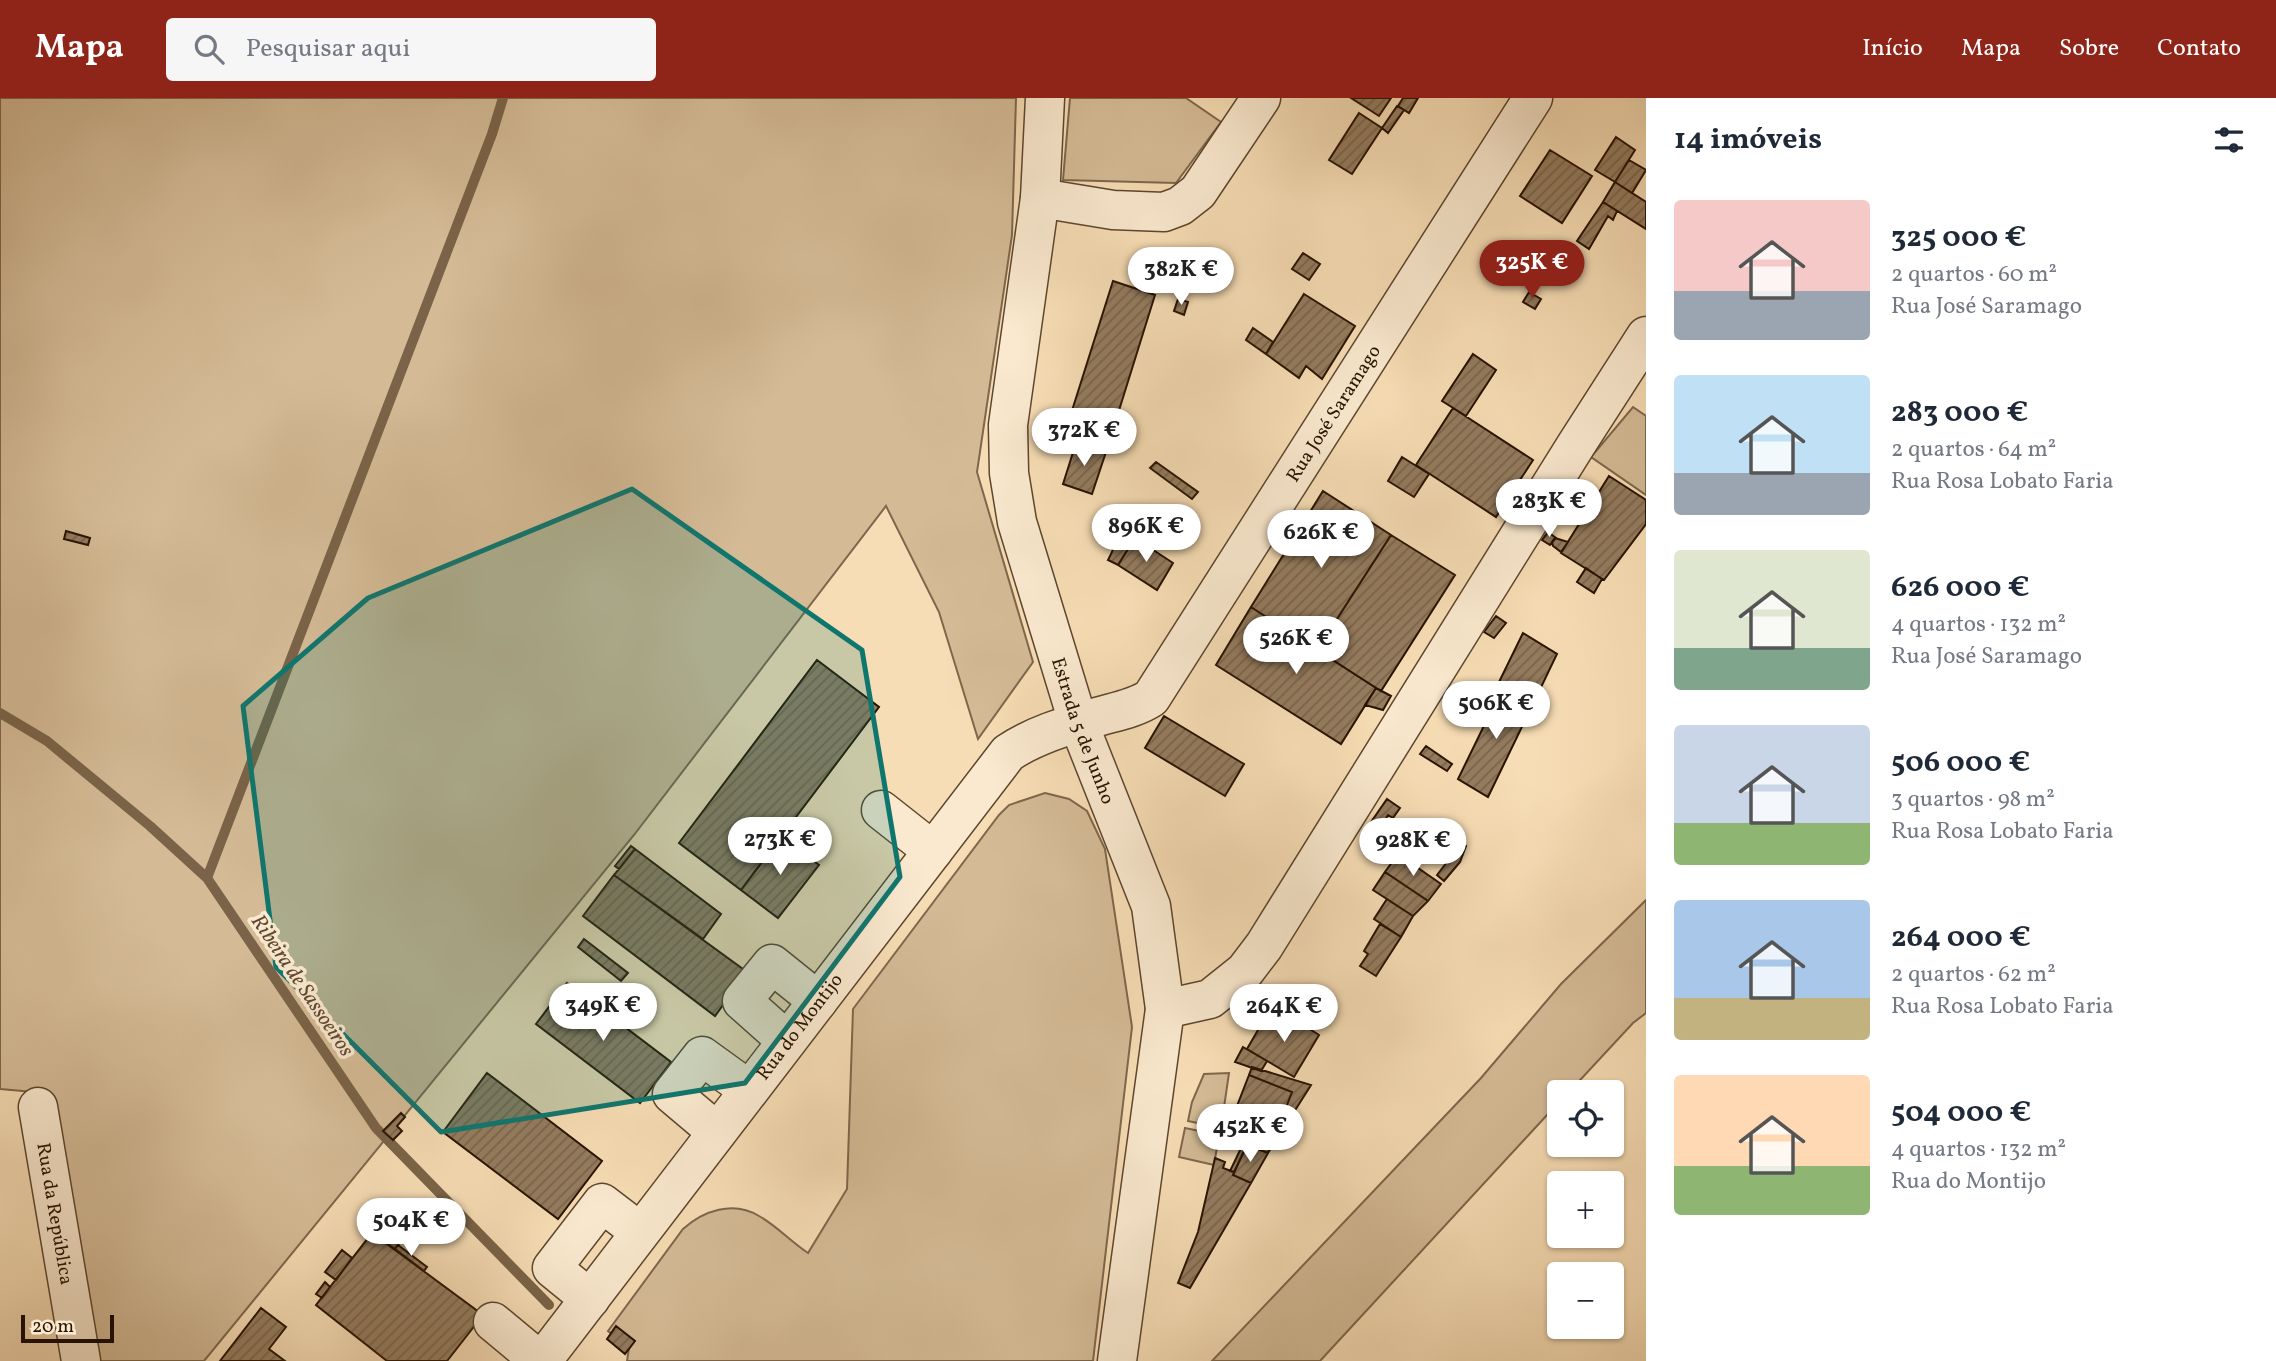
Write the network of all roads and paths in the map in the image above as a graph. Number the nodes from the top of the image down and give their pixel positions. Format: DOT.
graph roads {
  1 [pos="1045,98"];
  2 [pos="1261,98"];
  3 [pos="1533,98"];
  4 [pos="1040,198"];
  5 [pos="1646,336"];
  6 [pos="1079,722"];
  7 [pos="881,810"];
  8 [pos="933,851"];
  9 [pos="818,1001"];
  10 [pos="1165,1009"];
  11 [pos="787,1041"];
  12 [pos="750,1090"];
  13 [pos="38,1107"];
  14 [pos="717,1132"];
  15 [pos="493,1322"];
  16 [pos="81,1361"];
  17 [pos="541,1361"];
  18 [pos="1117,1361"];
  1 -- 4 [label="street, Estrada 5 de Junho"];
  2 -- 4 [label="street"];
  3 -- 6 [label="street, Rua José Saramago"];
  4 -- 6 [label="street, Estrada 5 de Junho"];
  5 -- 10 [label="street"];
  6 -- 8 [label="street, Rua do Montijo"];
  6 -- 10 [label="street, Estrada 5 de Junho"];
  7 -- 8 [label="street"];
  8 -- 9 [label="street, Rua do Montijo"];
  9 -- 11 [label="street, Rua do Montijo"];
  9 -- 11 [label="street"];
  10 -- 18 [label="street, Estrada 5 de Junho"];
  11 -- 12 [label="street, Rua do Montijo"];
  12 -- 14 [label="street, Rua do Montijo"];
  12 -- 14 [label="street"];
  13 -- 16 [label="street, Rua da República"];
  14 -- 17 [label="street, Rua do Montijo"];
  15 -- 17 [label="street"];
}
